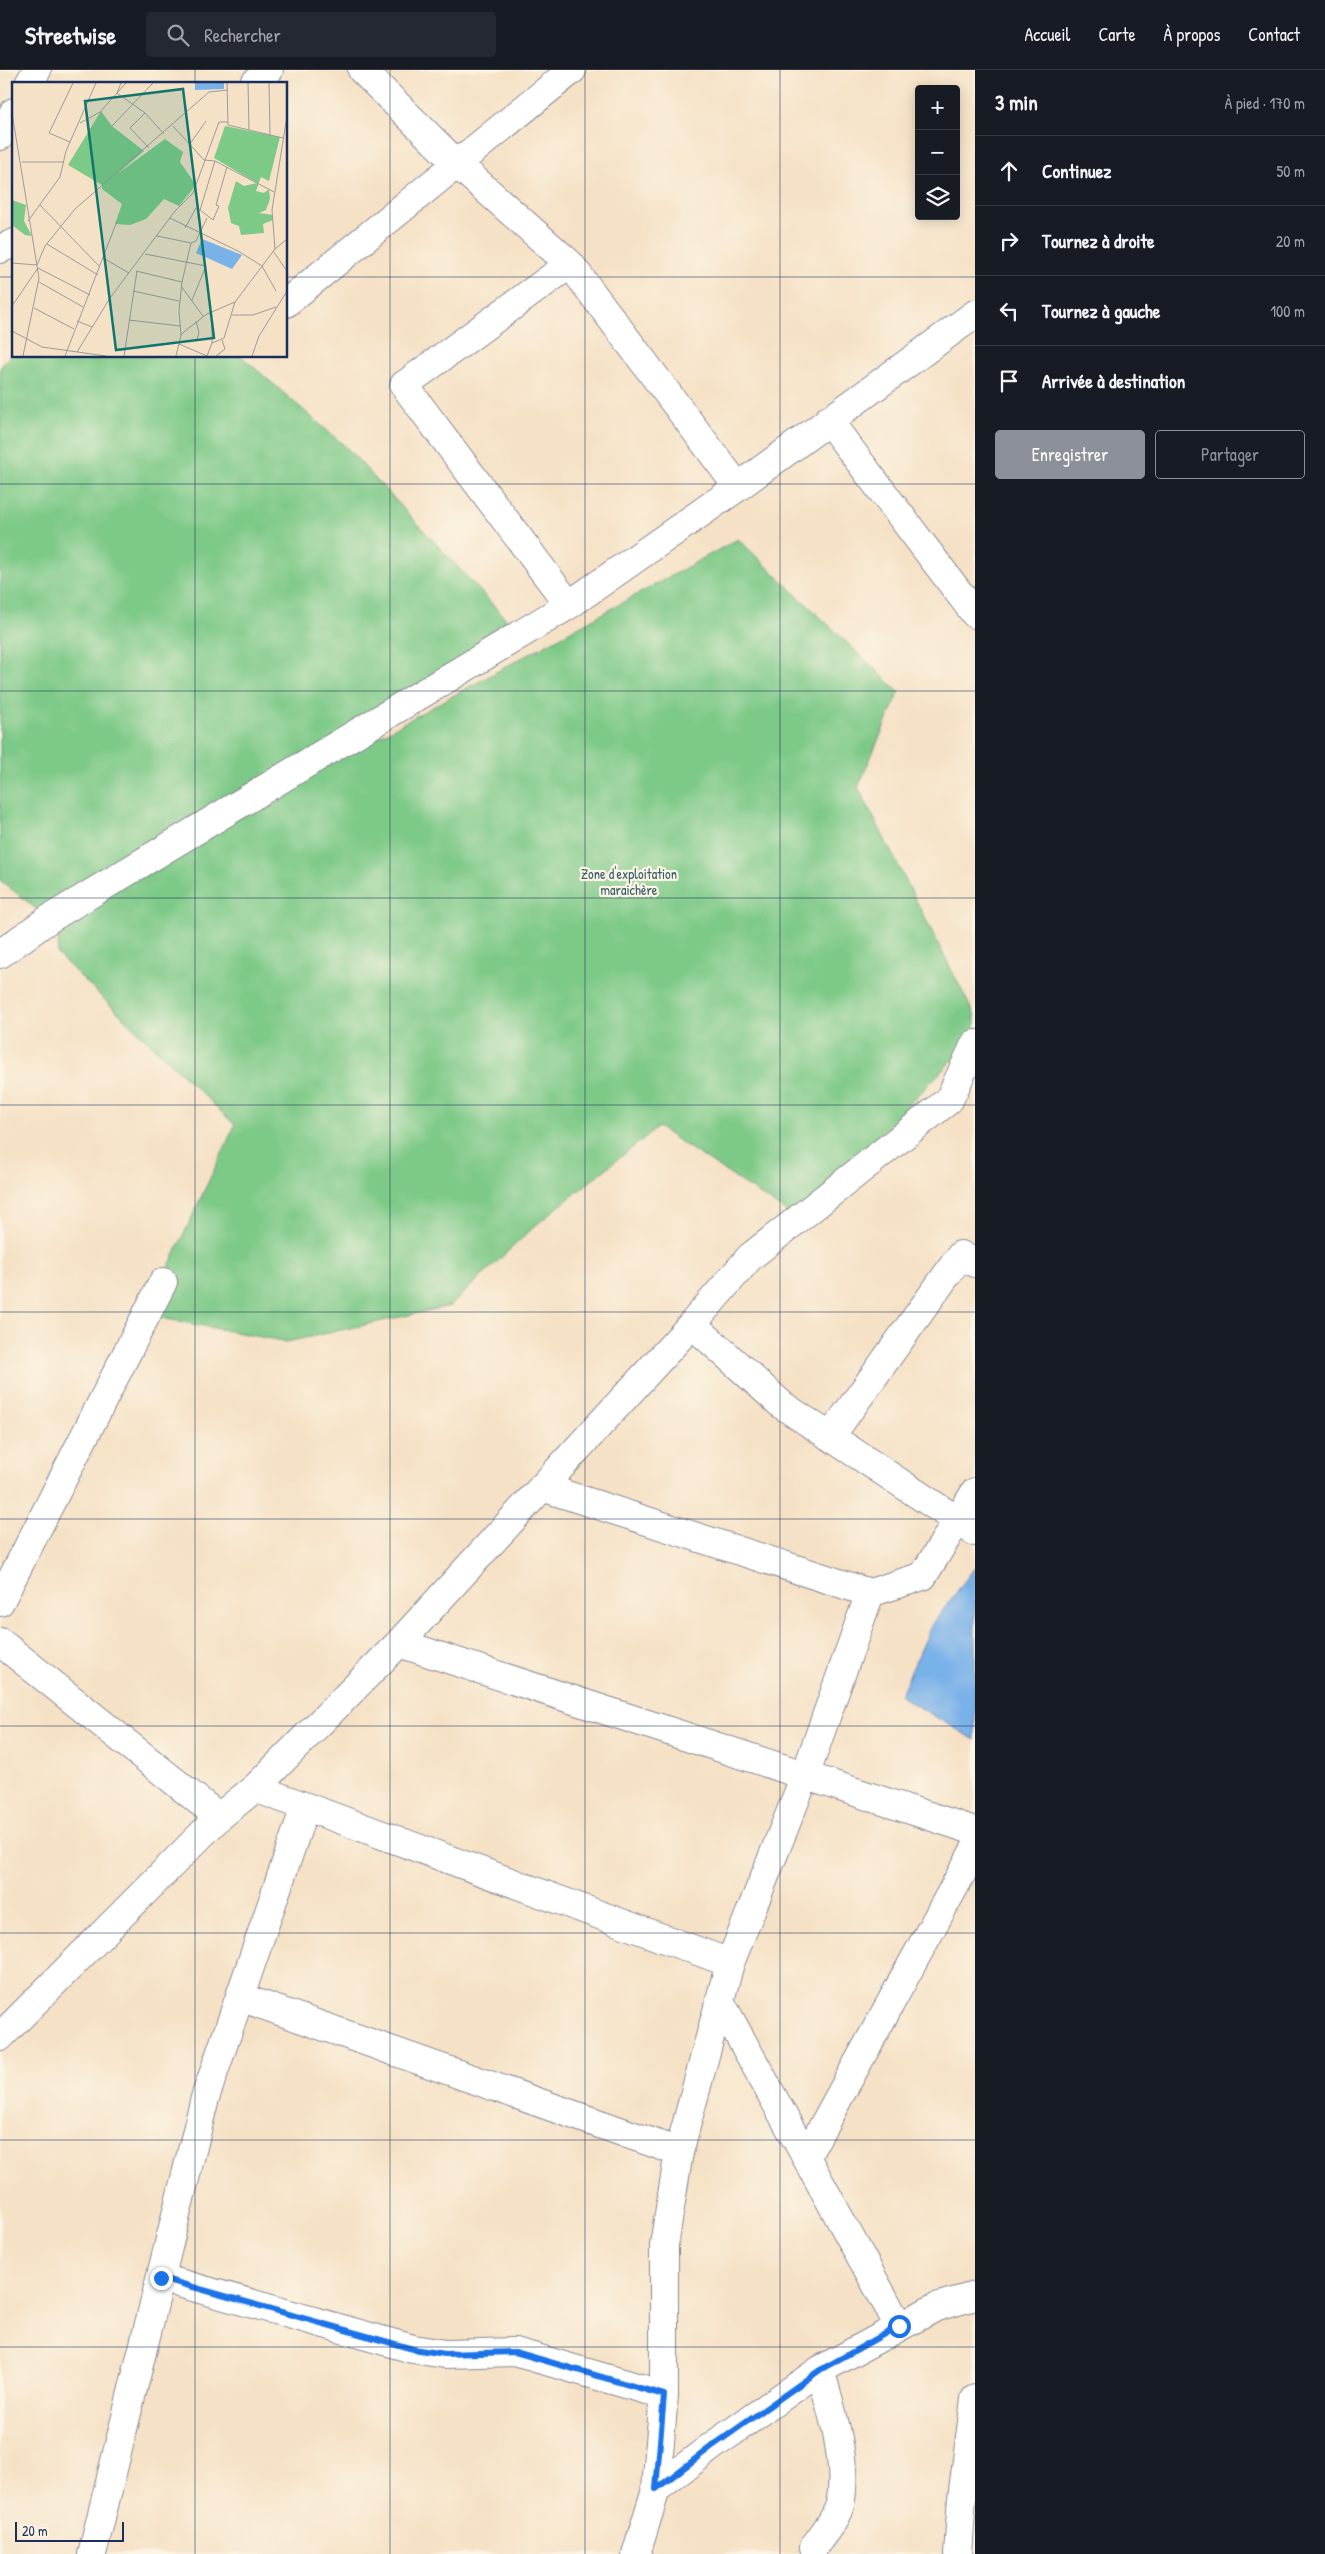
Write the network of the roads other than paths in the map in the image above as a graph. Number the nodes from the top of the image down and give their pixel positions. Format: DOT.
graph roads {
  1 [pos="37,70"];
  2 [pos="269,70"];
  3 [pos="362,70"];
  4 [pos="572,70"];
  5 [pos="31,82"];
  6 [pos="256,82"];
  7 [pos="12,115"];
  8 [pos="0,136"];
  9 [pos="457,164"];
  10 [pos="12,245"];
  11 [pos="0,249"];
  12 [pos="570,264"];
  13 [pos="288,301"];
  14 [pos="975,314"];
  15 [pos="828,420"];
  16 [pos="738,487"];
  17 [pos="569,606"];
  18 [pos="975,614"];
  19 [pos="0,954"];
  20 [pos="975,1044"];
  21 [pos="975,1263"];
  22 [pos="163,1282"];
  23 [pos="692,1324"];
  24 [pos="830,1437"];
  25 [pos="542,1487"];
  26 [pos="975,1492"];
  27 [pos="966,1527"];
  28 [pos="870,1593"];
  29 [pos="0,1602"];
  30 [pos="0,1642"];
  31 [pos="399,1643"];
  32 [pos="805,1776"];
  33 [pos="255,1788"];
  34 [pos="305,1807"];
  35 [pos="219,1817"];
  36 [pos="975,1832"];
  37 [pos="975,1849"];
  38 [pos="730,1963"];
  39 [pos="240,1997"];
  40 [pos="720,2001"];
  41 [pos="0,2037"];
  42 [pos="679,2152"];
  43 [pos="806,2157"];
  44 [pos="161,2278"];
  45 [pos="975,2296"];
  46 [pos="899,2326"];
  47 [pos="820,2370"];
  48 [pos="664,2395"];
  49 [pos="975,2399"];
  50 [pos="656,2489"];
  51 [pos="814,2547"];
  52 [pos="92,2554"];
  53 [pos="636,2554"];
  54 [pos="958,2554"];
  1 -- 5 [label="street"];
  2 -- 6 [label="street"];
  3 -- 9 [label="street"];
  4 -- 9 [label="street"];
  7 -- 8 [label="street"];
  9 -- 12 [label="street"];
  9 -- 13 [label="street"];
  10 -- 11 [label="street"];
  12 -- 16 [label="street"];
  12 -- 17 [label="street"];
  14 -- 15 [label="street"];
  15 -- 16 [label="street"];
  15 -- 18 [label="street"];
  16 -- 17 [label="street"];
  17 -- 19 [label="street"];
  20 -- 23 [label="street"];
  21 -- 24 [label="street"];
  22 -- 29 [label="street"];
  23 -- 24 [label="street"];
  23 -- 25 [label="street"];
  24 -- 27 [label="street"];
  25 -- 28 [label="street"];
  25 -- 31 [label="street"];
  26 -- 27 [label="street"];
  27 -- 28 [label="street"];
  28 -- 32 [label="street"];
  30 -- 35 [label="street"];
  31 -- 32 [label="street"];
  31 -- 33 [label="street"];
  32 -- 36 [label="street"];
  32 -- 38 [label="street"];
  33 -- 34 [label="street"];
  33 -- 35 [label="street"];
  34 -- 38 [label="street"];
  34 -- 39 [label="street"];
  35 -- 41 [label="street"];
  37 -- 43 [label="street"];
  38 -- 40 [label="street"];
  39 -- 42 [label="street"];
  39 -- 44 [label="street"];
  40 -- 42 [label="street"];
  40 -- 43 [label="street"];
  42 -- 48 [label="street"];
  43 -- 46 [label="street"];
  44 -- 48 [label="street"];
  44 -- 52 [label="street"];
  45 -- 46 [label="street"];
  46 -- 47 [label="street"];
  47 -- 50 [label="street"];
  47 -- 51 [label="street"];
  48 -- 50 [label="street"];
  49 -- 54 [label="street"];
  50 -- 53 [label="street"];
}
